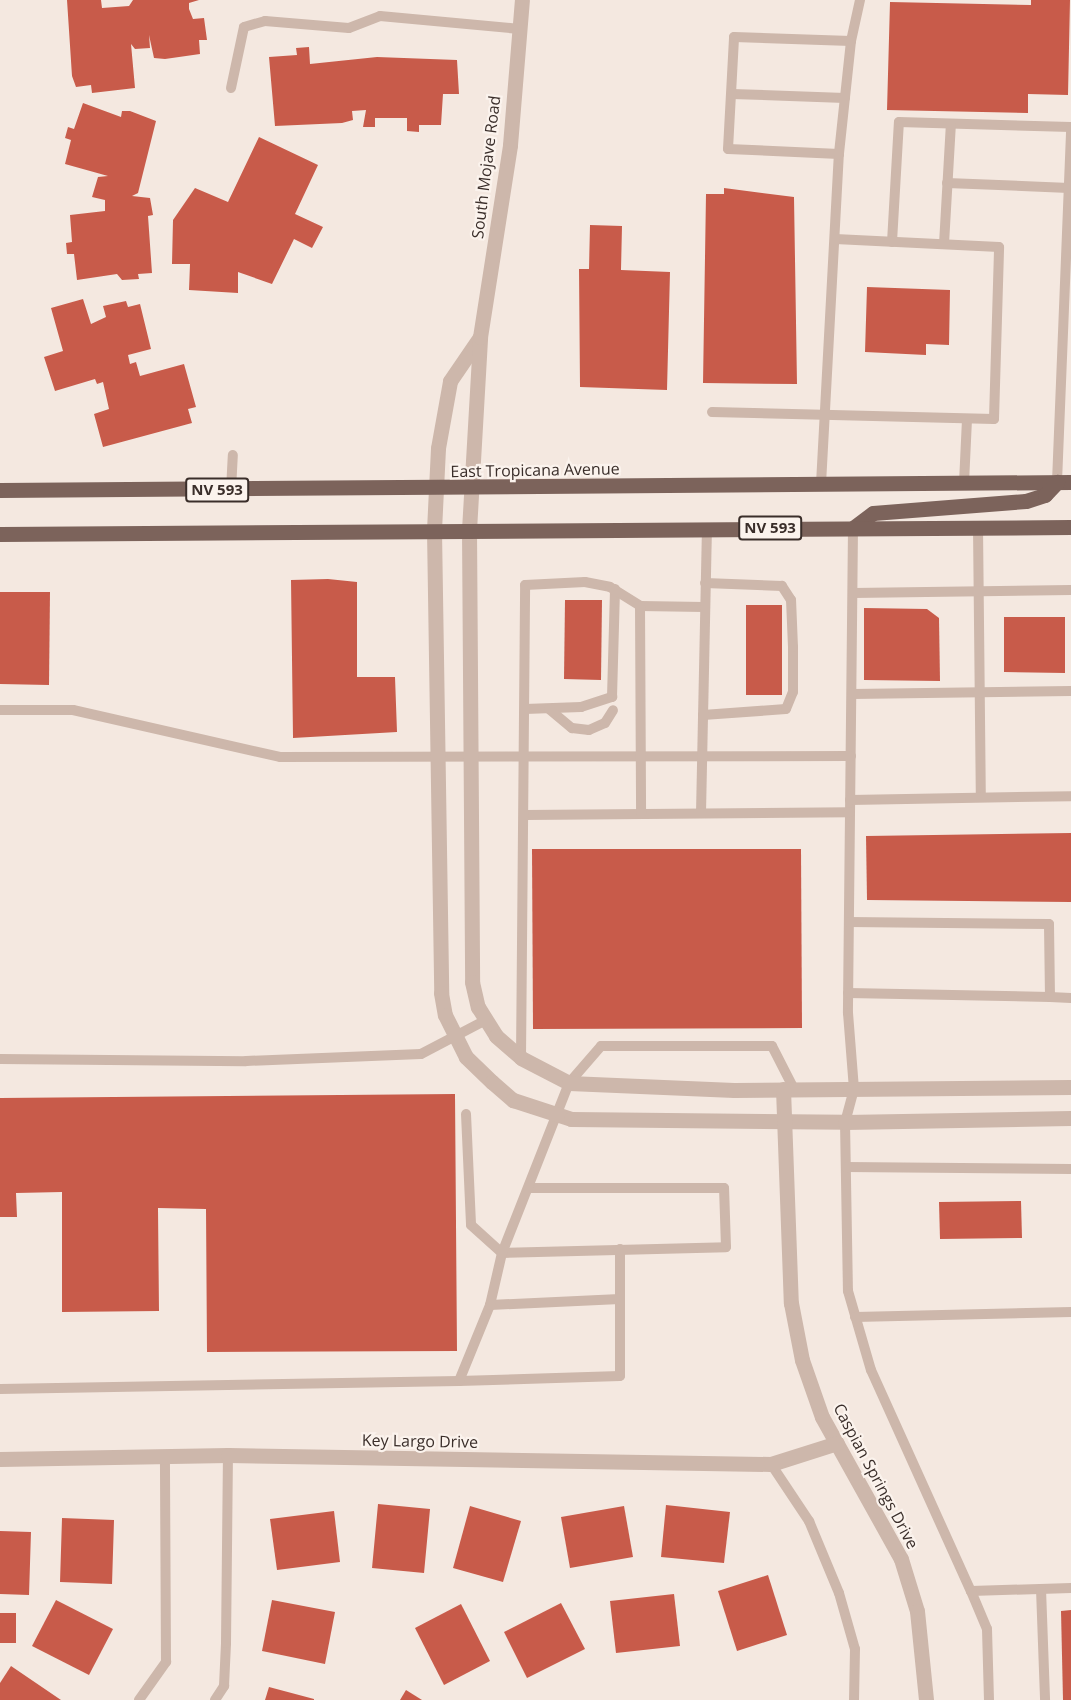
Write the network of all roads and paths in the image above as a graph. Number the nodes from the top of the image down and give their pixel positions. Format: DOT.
graph roads {
  1 [pos="522,0"];
  2 [pos="860,0"];
  3 [pos="519,29"];
  4 [pos="851,41"];
  5 [pos="231,88"];
  6 [pos="732,94"];
  7 [pos="845,98"];
  8 [pos="951,124"];
  9 [pos="1071,128"];
  10 [pos="839,154"];
  11 [pos="947,183"];
  12 [pos="1069,188"];
  13 [pos="835,239"];
  14 [pos="892,242"];
  15 [pos="944,244"];
  16 [pos="480,337"];
  17 [pos="712,412"];
  18 [pos="826,417"];
  19 [pos="967,419"];
  20 [pos="233,455"];
  21 [pos="1064,482"];
  22 [pos="964,483"];
  23 [pos="821,484"];
  24 [pos="434,489"];
  25 [pos="470,489"];
  26 [pos="0,490"];
  27 [pos="231,490"];
  28 [pos="978,527"];
  29 [pos="1071,527"];
  30 [pos="853,528"];
  31 [pos="707,529"];
  32 [pos="434,530"];
  33 [pos="469,530"];
  34 [pos="0,534"];
  35 [pos="705,583"];
  36 [pos="615,589"];
  37 [pos="1071,590"];
  38 [pos="978,592"];
  39 [pos="853,594"];
  40 [pos="640,606"];
  41 [pos="704,607"];
  42 [pos="1071,691"];
  43 [pos="978,692"];
  44 [pos="852,694"];
  45 [pos="525,709"];
  46 [pos="549,709"];
  47 [pos="0,710"];
  48 [pos="614,710"];
  49 [pos="703,715"];
  50 [pos="438,756"];
  51 [pos="470,756"];
  52 [pos="524,756"];
  53 [pos="642,756"];
  54 [pos="703,756"];
  55 [pos="851,756"];
  56 [pos="1071,796"];
  57 [pos="981,797"];
  58 [pos="850,800"];
  59 [pos="850,812"];
  60 [pos="701,813"];
  61 [pos="641,814"];
  62 [pos="525,815"];
  63 [pos="849,922"];
  64 [pos="848,993"];
  65 [pos="1050,997"];
  66 [pos="1071,998"];
  67 [pos="486,1020"];
  68 [pos="456,1036"];
  69 [pos="521,1058"];
  70 [pos="0,1059"];
  71 [pos="569,1083"];
  72 [pos="1071,1087"];
  73 [pos="788,1089"];
  74 [pos="854,1089"];
  75 [pos="466,1114"];
  76 [pos="556,1115"];
  77 [pos="1071,1118"];
  78 [pos="783,1122"];
  79 [pos="845,1122"];
  80 [pos="846,1167"];
  81 [pos="1071,1169"];
  82 [pos="529,1188"];
  83 [pos="620,1249"];
  84 [pos="502,1252"];
  85 [pos="620,1299"];
  86 [pos="490,1305"];
  87 [pos="1071,1312"];
  88 [pos="855,1317"];
  89 [pos="459,1381"];
  90 [pos="0,1389"];
  91 [pos="837,1443"];
  92 [pos="228,1455"];
  93 [pos="165,1458"];
  94 [pos="0,1460"];
  95 [pos="771,1464"];
  96 [pos="1071,1588"];
  97 [pos="1041,1589"];
  98 [pos="971,1591"];
  99 [pos="139,1700"];
  100 [pos="215,1700"];
  101 [pos="854,1700"];
  102 [pos="926,1700"];
  103 [pos="989,1700"];
  104 [pos="1045,1700"];
  1 -- 3 [label="street, South Mojave Road"];
  2 -- 4 [label="lane"];
  3 -- 5 [label="lane"];
  3 -- 16 [label="street, South Mojave Road"];
  4 -- 6 [label="lane"];
  4 -- 7 [label="lane"];
  6 -- 7 [label="lane"];
  6 -- 10 [label="lane"];
  7 -- 10 [label="lane"];
  8 -- 9 [label="lane"];
  8 -- 11 [label="lane"];
  8 -- 14 [label="lane"];
  9 -- 12 [label="lane"];
  10 -- 13 [label="lane"];
  11 -- 12 [label="lane"];
  11 -- 15 [label="lane"];
  12 -- 21 [label="lane"];
  13 -- 14 [label="lane"];
  13 -- 18 [label="lane"];
  14 -- 15 [label="lane"];
  15 -- 19 [label="lane"];
  16 -- 24 [label="street, South Mojave Road"];
  16 -- 25 [label="street, South Mojave Road"];
  17 -- 18 [label="lane"];
  18 -- 19 [label="lane"];
  18 -- 23 [label="lane"];
  19 -- 22 [label="lane"];
  20 -- 27 [label="lane"];
  21 -- 22 [label="main road, East Tropicana Avenue / NV 593"];
  21 -- 30 [label="main road"];
  22 -- 23 [label="main road, East Tropicana Avenue / NV 593"];
  23 -- 25 [label="main road, East Tropicana Avenue / NV 593"];
  24 -- 25 [label="main road, East Tropicana Avenue / NV 593"];
  24 -- 27 [label="main road, East Tropicana Avenue / NV 593"];
  24 -- 32 [label="street, South Mojave Road"];
  25 -- 33 [label="street, South Mojave Road"];
  26 -- 27 [label="main road, East Tropicana Avenue / NV 593"];
  28 -- 29 [label="main road, NV 593"];
  28 -- 30 [label="main road, NV 593"];
  28 -- 38 [label="lane"];
  30 -- 31 [label="main road, NV 593"];
  30 -- 39 [label="lane"];
  31 -- 33 [label="main road, NV 593"];
  31 -- 35 [label="lane"];
  32 -- 33 [label="main road, NV 593"];
  32 -- 34 [label="main road, NV 593"];
  32 -- 50 [label="street, South Mojave Road"];
  33 -- 51 [label="street, South Mojave Road"];
  35 -- 41 [label="lane"];
  35 -- 49 [label="lane"];
  36 -- 40 [label="lane"];
  36 -- 45 [label="lane"];
  36 -- 46 [label="lane"];
  37 -- 38 [label="lane"];
  38 -- 39 [label="lane"];
  38 -- 43 [label="lane"];
  39 -- 44 [label="lane"];
  40 -- 41 [label="lane"];
  40 -- 53 [label="lane"];
  41 -- 49 [label="lane"];
  42 -- 43 [label="lane"];
  43 -- 44 [label="lane"];
  43 -- 57 [label="lane"];
  44 -- 55 [label="lane"];
  45 -- 46 [label="lane"];
  45 -- 52 [label="lane"];
  46 -- 48 [label="lane"];
  47 -- 50 [label="lane"];
  49 -- 54 [label="lane"];
  50 -- 51 [label="lane"];
  50 -- 68 [label="street, South Mojave Road"];
  51 -- 52 [label="lane"];
  51 -- 67 [label="street, South Mojave Road"];
  52 -- 53 [label="lane"];
  52 -- 62 [label="lane"];
  53 -- 54 [label="lane"];
  53 -- 61 [label="lane"];
  54 -- 55 [label="lane"];
  54 -- 60 [label="lane"];
  55 -- 58 [label="lane"];
  56 -- 57 [label="lane"];
  57 -- 58 [label="lane"];
  58 -- 59 [label="lane"];
  59 -- 60 [label="lane"];
  59 -- 63 [label="lane"];
  60 -- 61 [label="lane"];
  61 -- 62 [label="lane"];
  62 -- 69 [label="lane"];
  63 -- 64 [label="lane"];
  63 -- 65 [label="lane"];
  64 -- 65 [label="lane"];
  64 -- 74 [label="lane"];
  65 -- 66 [label="lane"];
  67 -- 68 [label="lane"];
  67 -- 69 [label="street, South Mojave Road"];
  68 -- 70 [label="lane"];
  68 -- 76 [label="street, South Mojave Road"];
  69 -- 71 [label="street, South Mojave Road"];
  71 -- 73 [label="street"];
  71 -- 73 [label="lane"];
  71 -- 76 [label="lane"];
  72 -- 74 [label="street"];
  73 -- 74 [label="street"];
  73 -- 78 [label="street, Caspian Springs Drive"];
  74 -- 79 [label="lane"];
  75 -- 84 [label="lane"];
  76 -- 78 [label="street, South Mojave Road"];
  76 -- 82 [label="lane"];
  77 -- 79 [label="street, South Mojave Road"];
  78 -- 79 [label="street, South Mojave Road"];
  78 -- 91 [label="street, Caspian Springs Drive"];
  79 -- 80 [label="lane"];
  80 -- 81 [label="lane"];
  80 -- 88 [label="lane"];
  82 -- 83 [label="lane"];
  82 -- 84 [label="lane"];
  83 -- 84 [label="lane"];
  83 -- 85 [label="lane"];
  84 -- 86 [label="lane"];
  85 -- 86 [label="lane"];
  85 -- 89 [label="lane"];
  86 -- 89 [label="lane"];
  87 -- 88 [label="lane"];
  88 -- 98 [label="lane"];
  89 -- 90 [label="lane"];
  91 -- 95 [label="street, Key Largo Drive"];
  91 -- 102 [label="street, Caspian Springs Drive"];
  92 -- 93 [label="street, Key Largo Drive"];
  92 -- 95 [label="street, Key Largo Drive"];
  92 -- 100 [label="lane"];
  93 -- 94 [label="street, Key Largo Drive"];
  93 -- 99 [label="lane"];
  95 -- 101 [label="lane"];
  96 -- 97 [label="lane"];
  97 -- 98 [label="lane"];
  97 -- 104 [label="lane"];
  98 -- 103 [label="lane"];
}
